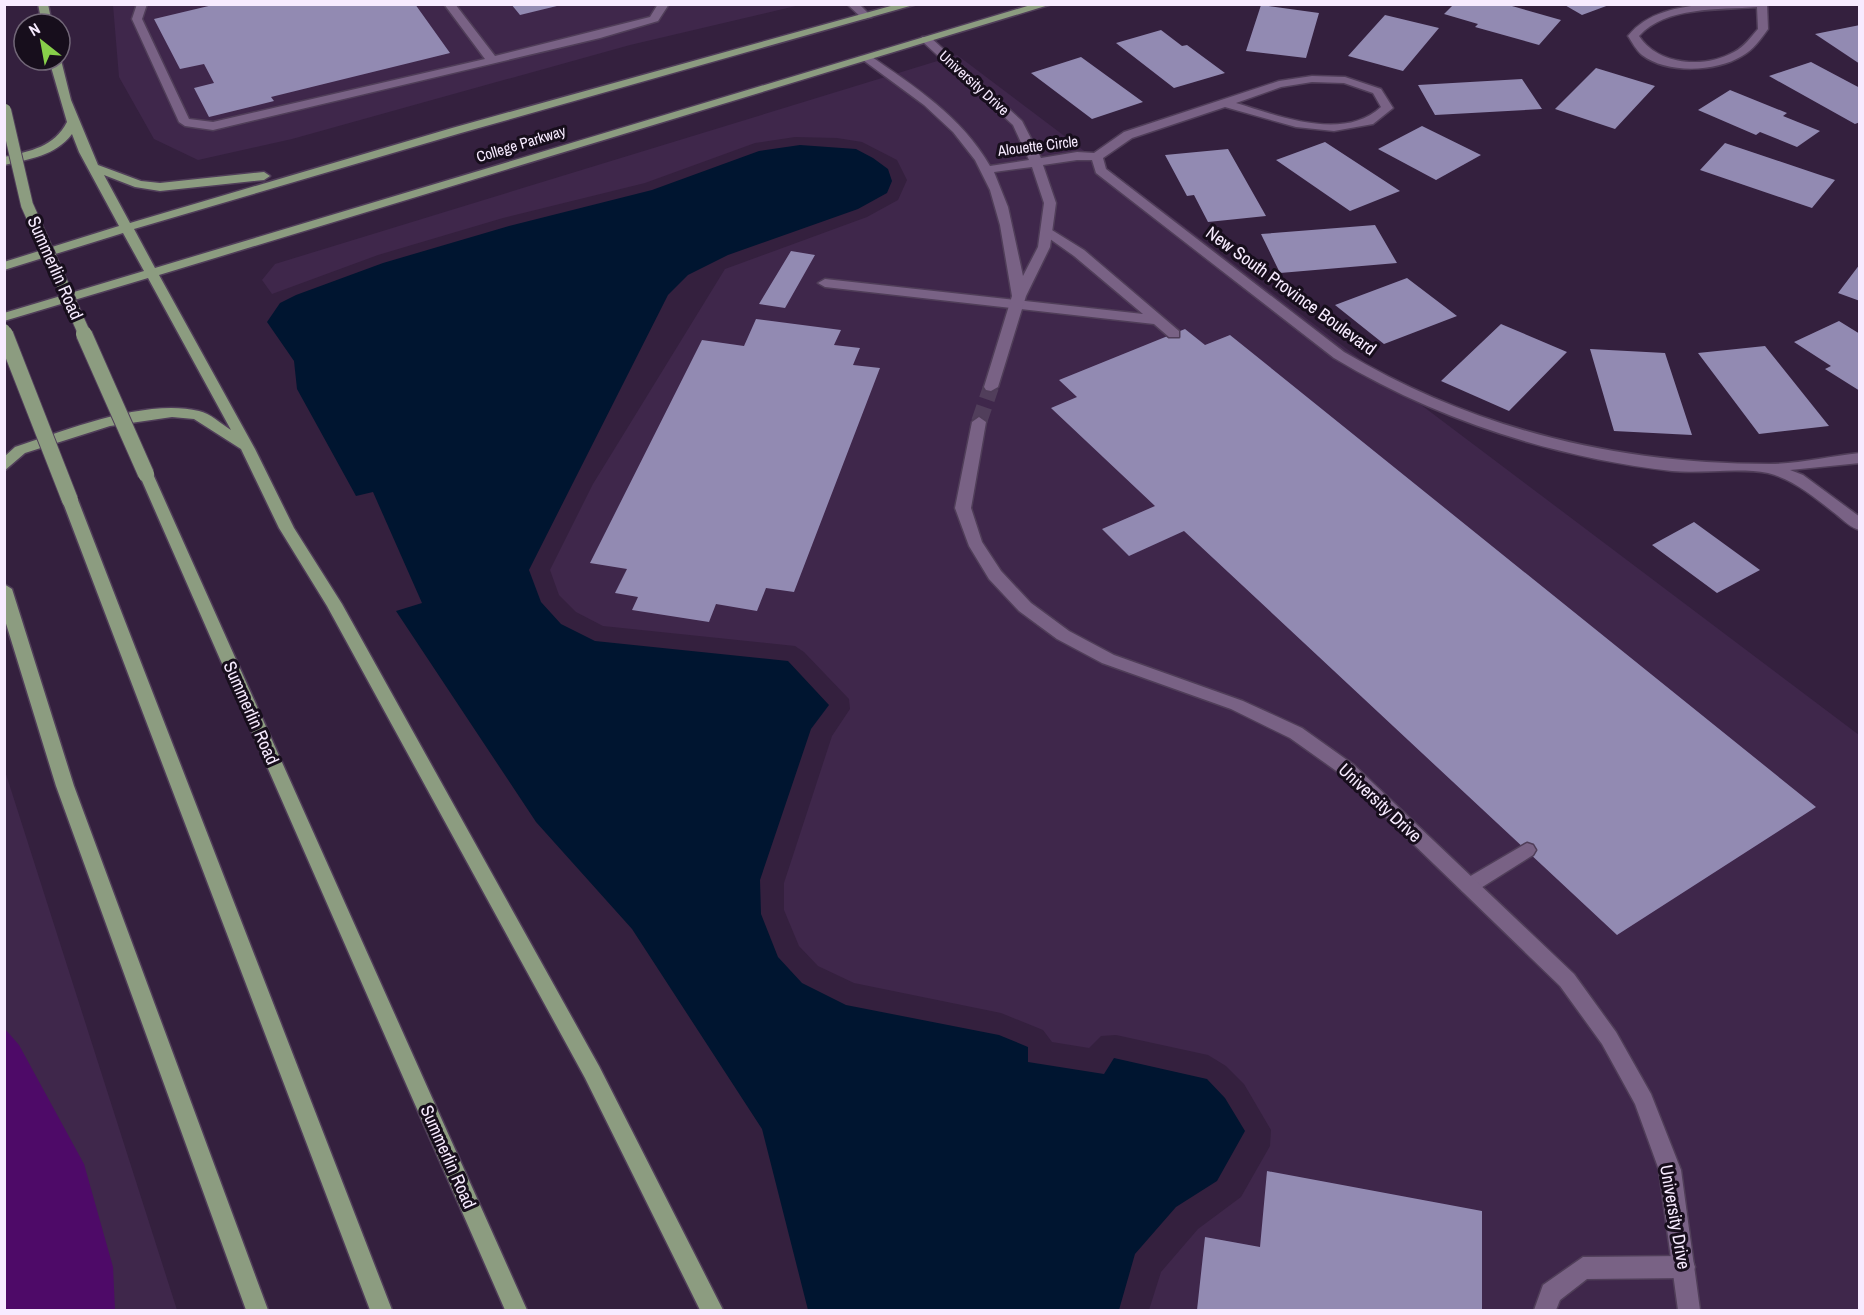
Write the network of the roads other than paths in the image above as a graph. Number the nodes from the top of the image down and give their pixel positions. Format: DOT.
graph roads {
  1 [pos="142,4"];
  2 [pos="448,4"];
  3 [pos="664,4"];
  4 [pos="852,4"];
  5 [pos="912,4"];
  6 [pos="1047,4"];
  7 [pos="1760,4"];
  8 [pos="867,17"];
  9 [pos="926,39"];
  10 [pos="865,57"];
  11 [pos="492,60"];
  12 [pos="58,72"];
  13 [pos="1225,104"];
  14 [pos="5,110"];
  15 [pos="73,122"];
  16 [pos="1097,158"];
  17 [pos="4,161"];
  18 [pos="1036,161"];
  19 [pos="93,167"];
  20 [pos="319,169"];
  21 [pos="986,170"];
  22 [pos="125,227"];
  23 [pos="1047,231"];
  24 [pos="4,266"];
  25 [pos="150,273"];
  26 [pos="825,283"];
  27 [pos="1018,300"];
  28 [pos="4,317"];
  29 [pos="1158,320"];
  30 [pos="4,330"];
  31 [pos="1174,334"];
  32 [pos="992,387"];
  33 [pos="979,422"];
  34 [pos="248,449"];
  35 [pos="1860,458"];
  36 [pos="4,466"];
  37 [pos="1767,468"];
  38 [pos="1860,525"];
  39 [pos="4,589"];
  40 [pos="1527,850"];
  41 [pos="1469,886"];
  42 [pos="1684,1267"];
  43 [pos="257,1311"];
  44 [pos="381,1311"];
  45 [pos="516,1311"];
  46 [pos="712,1311"];
  47 [pos="1545,1311"];
  48 [pos="1689,1311"];
  1 -- 11 [label="street"];
  2 -- 11 [label="street"];
  3 -- 11 [label="street"];
  4 -- 8 [label="street"];
  5 -- 8 [label="main road, College Parkway"];
  6 -- 9 [label="main road, College Parkway"];
  7 -- 7 [label="street"];
  8 -- 20 [label="main road, College Parkway"];
  9 -- 10 [label="main road, College Parkway"];
  9 -- 18 [label="street, University Drive"];
  10 -- 21 [label="street, University Drive"];
  10 -- 25 [label="main road, College Parkway"];
  12 -- 15 [label="main road"];
  13 -- 13 [label="street, Alouette Circle"];
  13 -- 16 [label="street, Alouette Circle"];
  14 -- 45 [label="main road, Summerlin Road, bridge"];
  15 -- 17 [label="main road"];
  15 -- 19 [label="main road"];
  16 -- 18 [label="street, Alouette Circle"];
  16 -- 37 [label="street, New South Province Boulevard"];
  18 -- 21 [label="street, Alouette Circle"];
  18 -- 23 [label="street, University Drive"];
  19 -- 20 [label="main road"];
  19 -- 22 [label="main road"];
  20 -- 22 [label="main road, College Parkway"];
  21 -- 27 [label="street, University Drive"];
  22 -- 24 [label="main road, College Parkway"];
  22 -- 25 [label="main road"];
  23 -- 27 [label="street, University Drive"];
  23 -- 29 [label="street"];
  25 -- 28 [label="main road, College Parkway"];
  25 -- 34 [label="main road"];
  26 -- 27 [label="street"];
  27 -- 29 [label="street"];
  27 -- 32 [label="street, University Drive"];
  29 -- 31 [label="street"];
  30 -- 44 [label="main road, bridge"];
  33 -- 41 [label="street, University Drive"];
  34 -- 36 [label="main road"];
  34 -- 46 [label="main road"];
  35 -- 37 [label="street"];
  37 -- 38 [label="street, New South Province Boulevard"];
  39 -- 43 [label="main road"];
  40 -- 41 [label="street"];
  41 -- 42 [label="street, University Drive"];
  42 -- 47 [label="street"];
  42 -- 48 [label="street, University Drive"];
}
